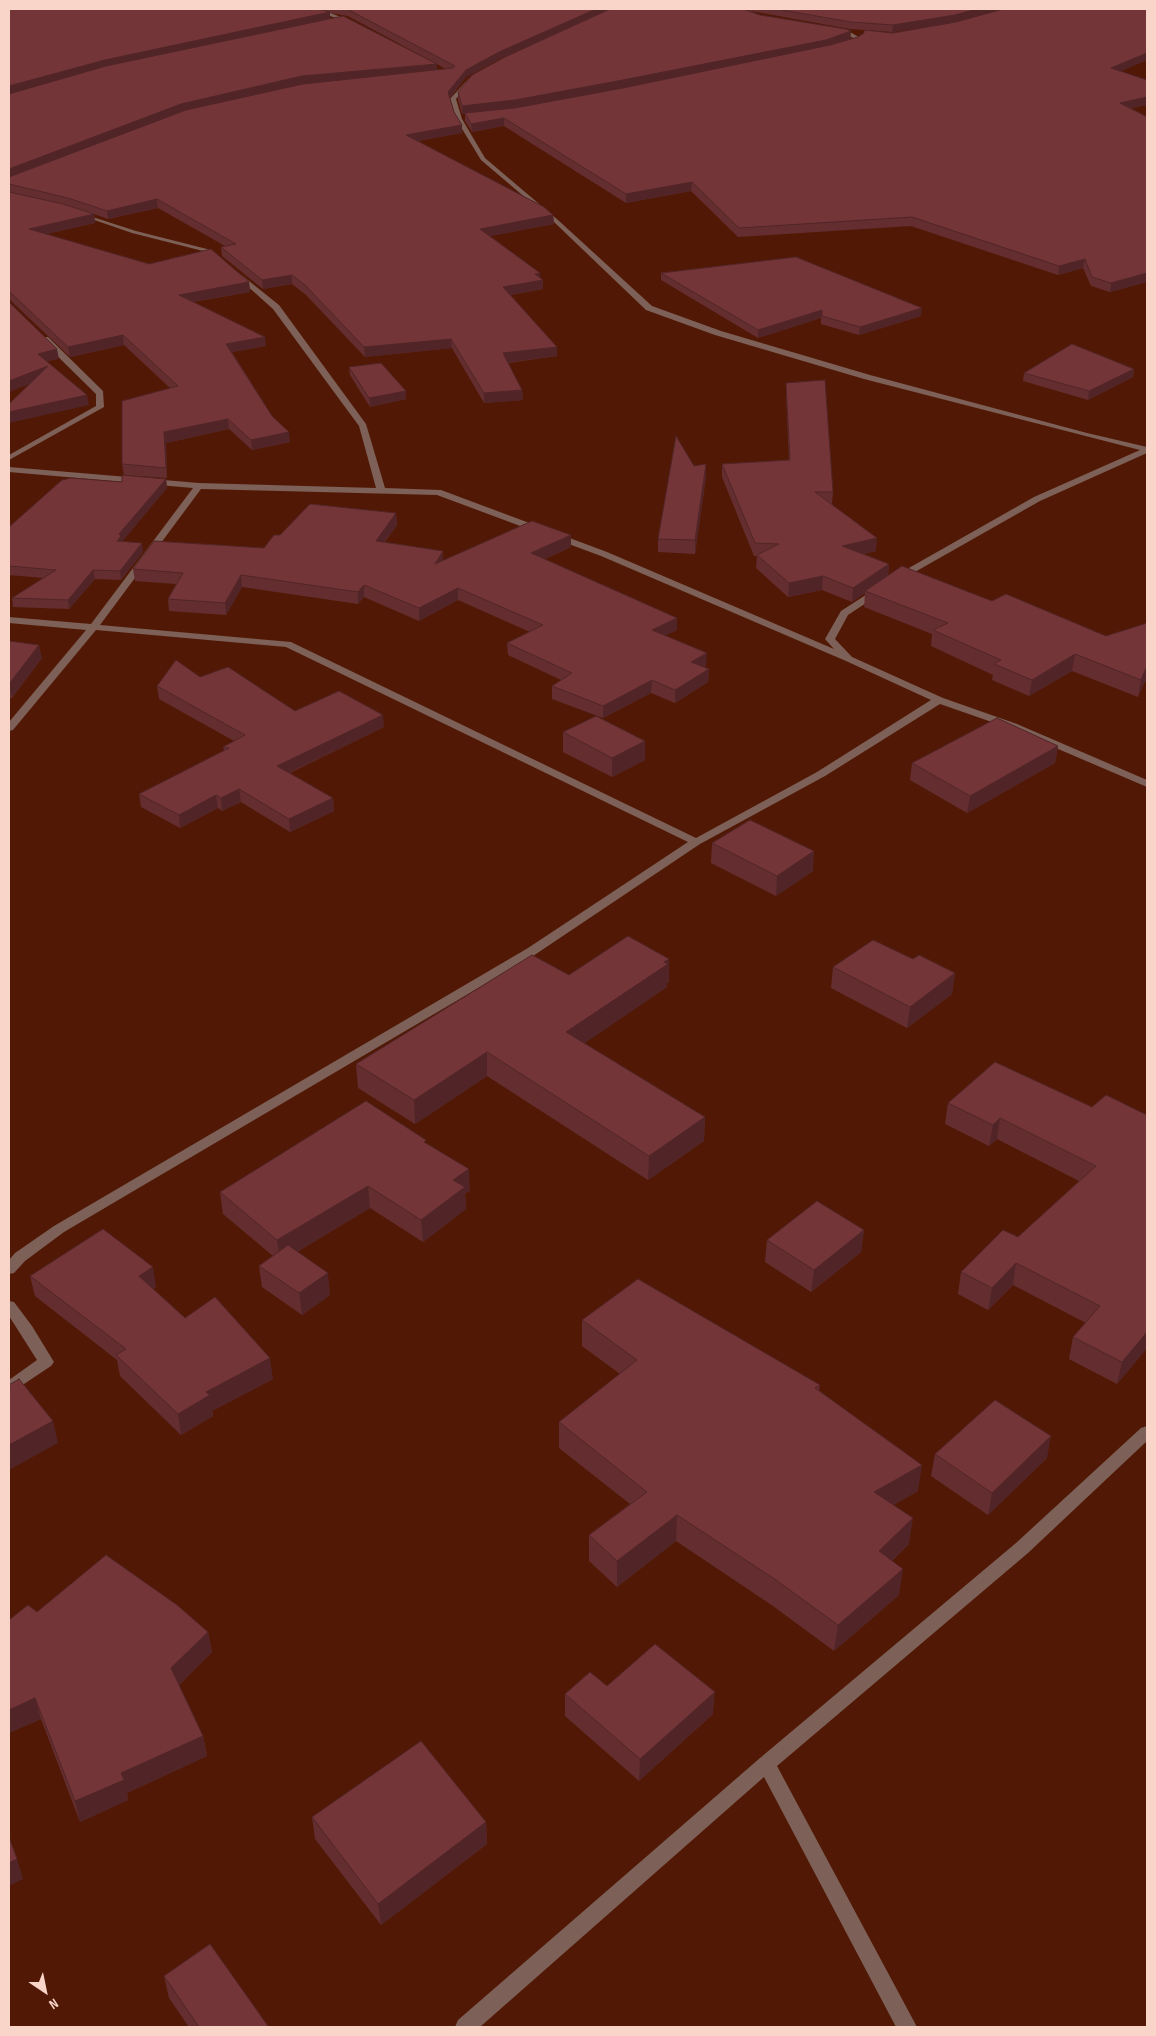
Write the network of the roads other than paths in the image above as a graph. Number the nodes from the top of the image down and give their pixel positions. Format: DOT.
graph roads {
  1 [pos="303,9"];
  2 [pos="345,20"];
  3 [pos="326,23"];
  4 [pos="361,27"];
  5 [pos="839,32"];
  6 [pos="848,33"];
  7 [pos="863,33"];
  8 [pos="837,47"];
  9 [pos="477,76"];
  10 [pos="460,77"];
  11 [pos="469,80"];
  12 [pos="467,117"];
  13 [pos="459,118"];
  14 [pos="67,209"];
  15 [pos="224,263"];
  16 [pos="231,269"];
  17 [pos="37,331"];
  18 [pos="1147,450"];
  19 [pos="9,458"];
  20 [pos="9,469"];
  21 [pos="199,486"];
  22 [pos="381,490"];
  23 [pos="9,620"];
  24 [pos="92,629"];
  25 [pos="849,659"];
  26 [pos="939,700"];
  27 [pos="9,728"];
  28 [pos="1147,784"];
  29 [pos="696,842"];
  30 [pos="9,1269"];
  31 [pos="9,1306"];
  32 [pos="9,1388"];
  33 [pos="1147,1432"];
  34 [pos="766,1764"];
  35 [pos="465,2027"];
  36 [pos="907,2027"];
  1 -- 2 [label="street"];
  2 -- 3 [label="street"];
  2 -- 4 [label="street"];
  5 -- 6 [label="street"];
  6 -- 7 [label="street"];
  6 -- 8 [label="street"];
  9 -- 11 [label="street"];
  10 -- 11 [label="street"];
  11 -- 13 [label="street"];
  12 -- 13 [label="street"];
  13 -- 18 [label="street"];
  14 -- 15 [label="street"];
  16 -- 22 [label="street"];
  17 -- 19 [label="street"];
  18 -- 25 [label="street"];
  20 -- 21 [label="street"];
  21 -- 22 [label="street"];
  21 -- 24 [label="street"];
  22 -- 25 [label="street"];
  23 -- 24 [label="street"];
  24 -- 27 [label="street"];
  24 -- 29 [label="street"];
  25 -- 26 [label="street"];
  26 -- 28 [label="street"];
  26 -- 29 [label="street"];
  29 -- 30 [label="street"];
  31 -- 32 [label="street"];
  33 -- 34 [label="street"];
  34 -- 35 [label="street"];
  34 -- 36 [label="street"];
}
